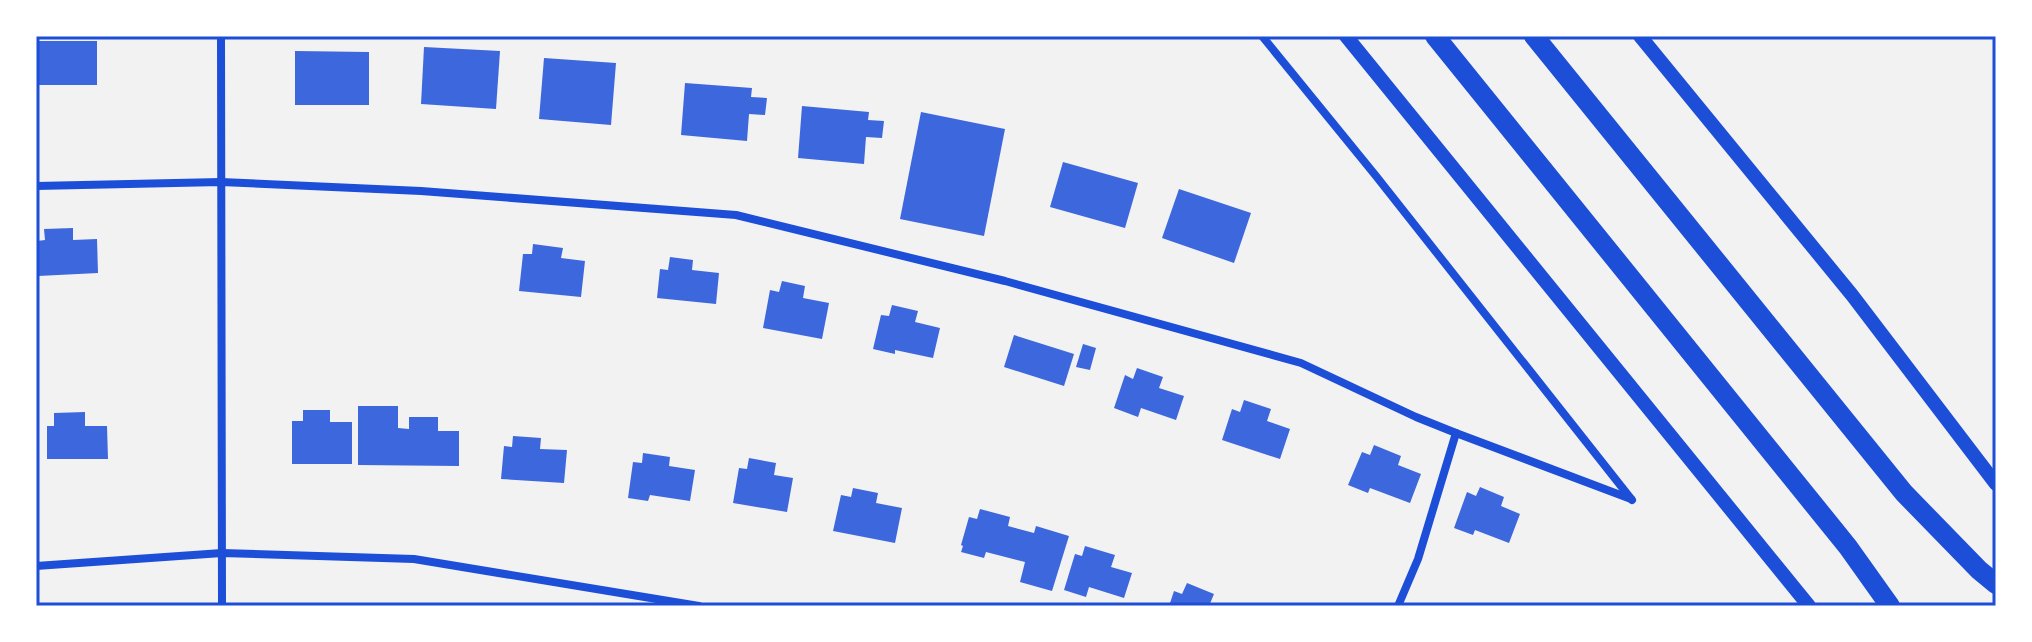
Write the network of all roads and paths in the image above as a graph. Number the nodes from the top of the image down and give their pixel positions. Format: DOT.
graph roads {
  1 [pos="221,36"];
  2 [pos="1262,36"];
  3 [pos="1346,36"];
  4 [pos="1435,36"];
  5 [pos="1534,36"];
  6 [pos="1640,36"];
  7 [pos="221,182"];
  8 [pos="36,186"];
  9 [pos="1456,433"];
  10 [pos="1996,484"];
  11 [pos="222,553"];
  12 [pos="36,566"];
  13 [pos="1996,584"];
  14 [pos="222,606"];
  15 [pos="699,606"];
  16 [pos="1398,606"];
  17 [pos="1809,606"];
  18 [pos="1890,606"];
  1 -- 7 [label="street"];
  2 -- 9 [label="street"];
  3 -- 17 [label="street"];
  4 -- 18 [label="main road"];
  5 -- 13 [label="main road"];
  6 -- 10 [label="street"];
  7 -- 8 [label="street"];
  7 -- 9 [label="street"];
  7 -- 11 [label="street"];
  9 -- 16 [label="street"];
  11 -- 12 [label="street"];
  11 -- 14 [label="street"];
  11 -- 15 [label="street"];
}
